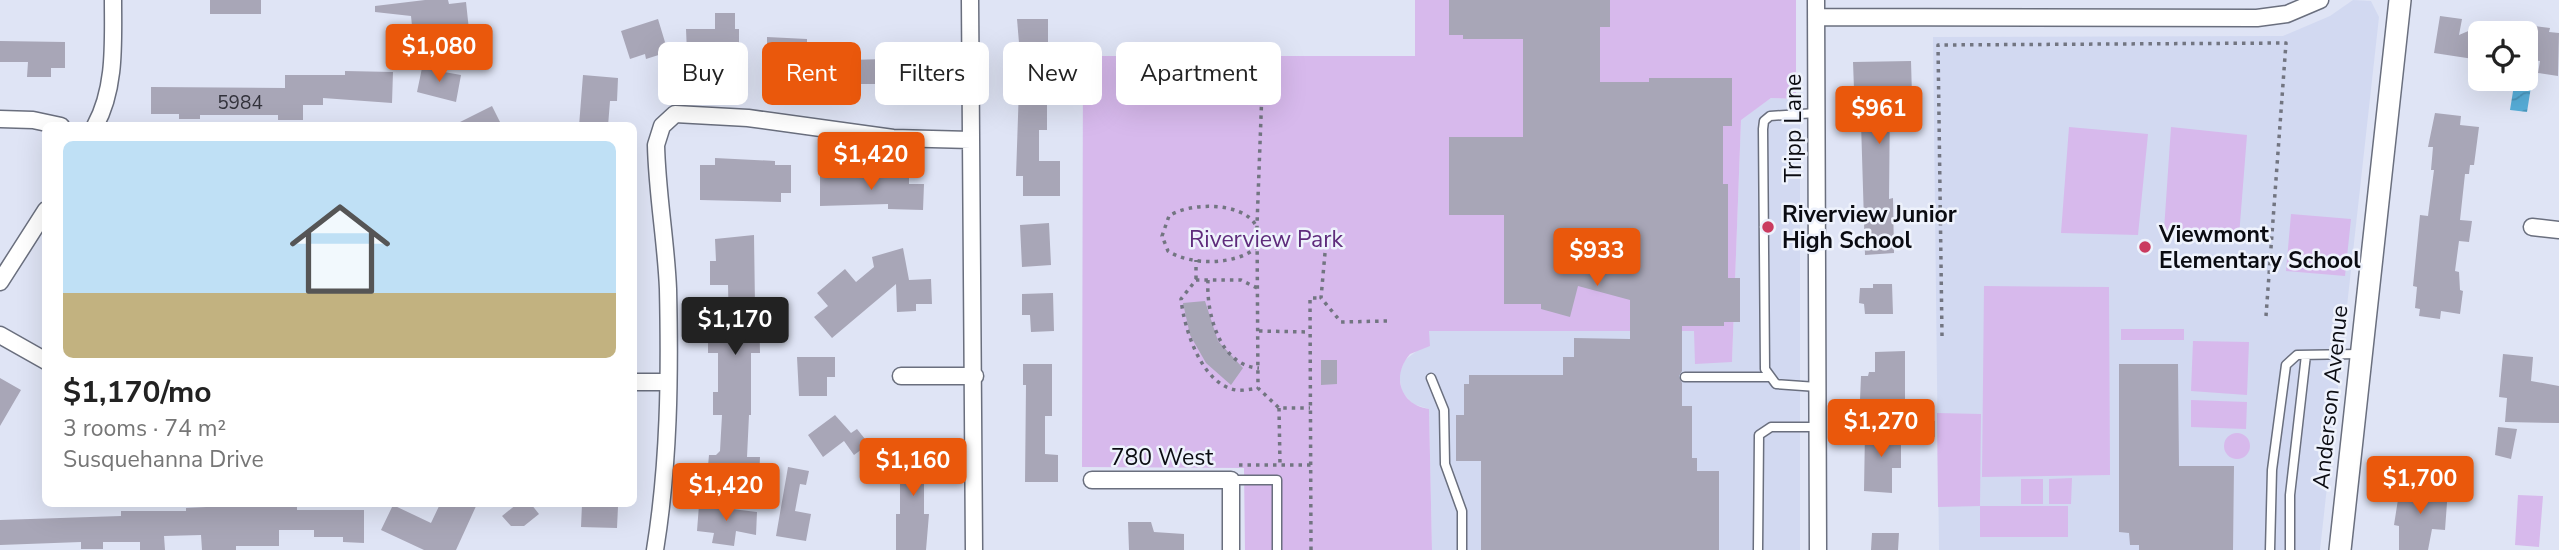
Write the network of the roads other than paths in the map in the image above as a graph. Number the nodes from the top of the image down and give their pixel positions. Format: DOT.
graph roads {
  1 [pos="113,0"];
  2 [pos="970,0"];
  3 [pos="2320,0"];
  4 [pos="2400,0"];
  5 [pos="1816,8"];
  6 [pos="1816,113"];
  7 [pos="0,119"];
  8 [pos="42,122"];
  9 [pos="97,122"];
  10 [pos="971,140"];
  11 [pos="42,216"];
  12 [pos="2532,227"];
  13 [pos="2559,230"];
  14 [pos="0,282"];
  15 [pos="0,335"];
  16 [pos="2305,355"];
  17 [pos="2361,355"];
  18 [pos="42,359"];
  19 [pos="901,376"];
  20 [pos="975,376"];
  21 [pos="1685,377"];
  22 [pos="1768,377"];
  23 [pos="1431,378"];
  24 [pos="637,382"];
  25 [pos="668,382"];
  26 [pos="1817,387"];
  27 [pos="1817,427"];
  28 [pos="1228,472"];
  29 [pos="1092,480"];
  30 [pos="656,550"];
  31 [pos="974,550"];
  32 [pos="1231,550"];
  33 [pos="1277,550"];
  34 [pos="1462,550"];
  35 [pos="1758,550"];
  36 [pos="1818,550"];
  37 [pos="2270,550"];
  38 [pos="2290,550"];
  39 [pos="2340,550"];
  1 -- 9 [label="street"];
  2 -- 10 [label="street"];
  3 -- 5 [label="street"];
  4 -- 17 [label="street, Anderson Avenue"];
  5 -- 6 [label="street, Tripp Lane"];
  6 -- 22 [label="lane"];
  6 -- 26 [label="street, Tripp Lane"];
  7 -- 8 [label="street"];
  10 -- 20 [label="street"];
  10 -- 25 [label="street"];
  11 -- 14 [label="street"];
  12 -- 13 [label="street"];
  15 -- 18 [label="street"];
  16 -- 17 [label="lane"];
  16 -- 37 [label="lane"];
  16 -- 38 [label="lane"];
  17 -- 39 [label="street, Anderson Avenue"];
  19 -- 20 [label="street"];
  20 -- 31 [label="street"];
  21 -- 22 [label="lane"];
  22 -- 26 [label="lane"];
  23 -- 34 [label="lane"];
  24 -- 25 [label="street"];
  25 -- 30 [label="street"];
  26 -- 27 [label="street, Tripp Lane"];
  27 -- 35 [label="lane"];
  27 -- 36 [label="street, Tripp Lane"];
  28 -- 29 [label="street, 780 West"];
  28 -- 32 [label="street"];
  28 -- 33 [label="lane"];
}
